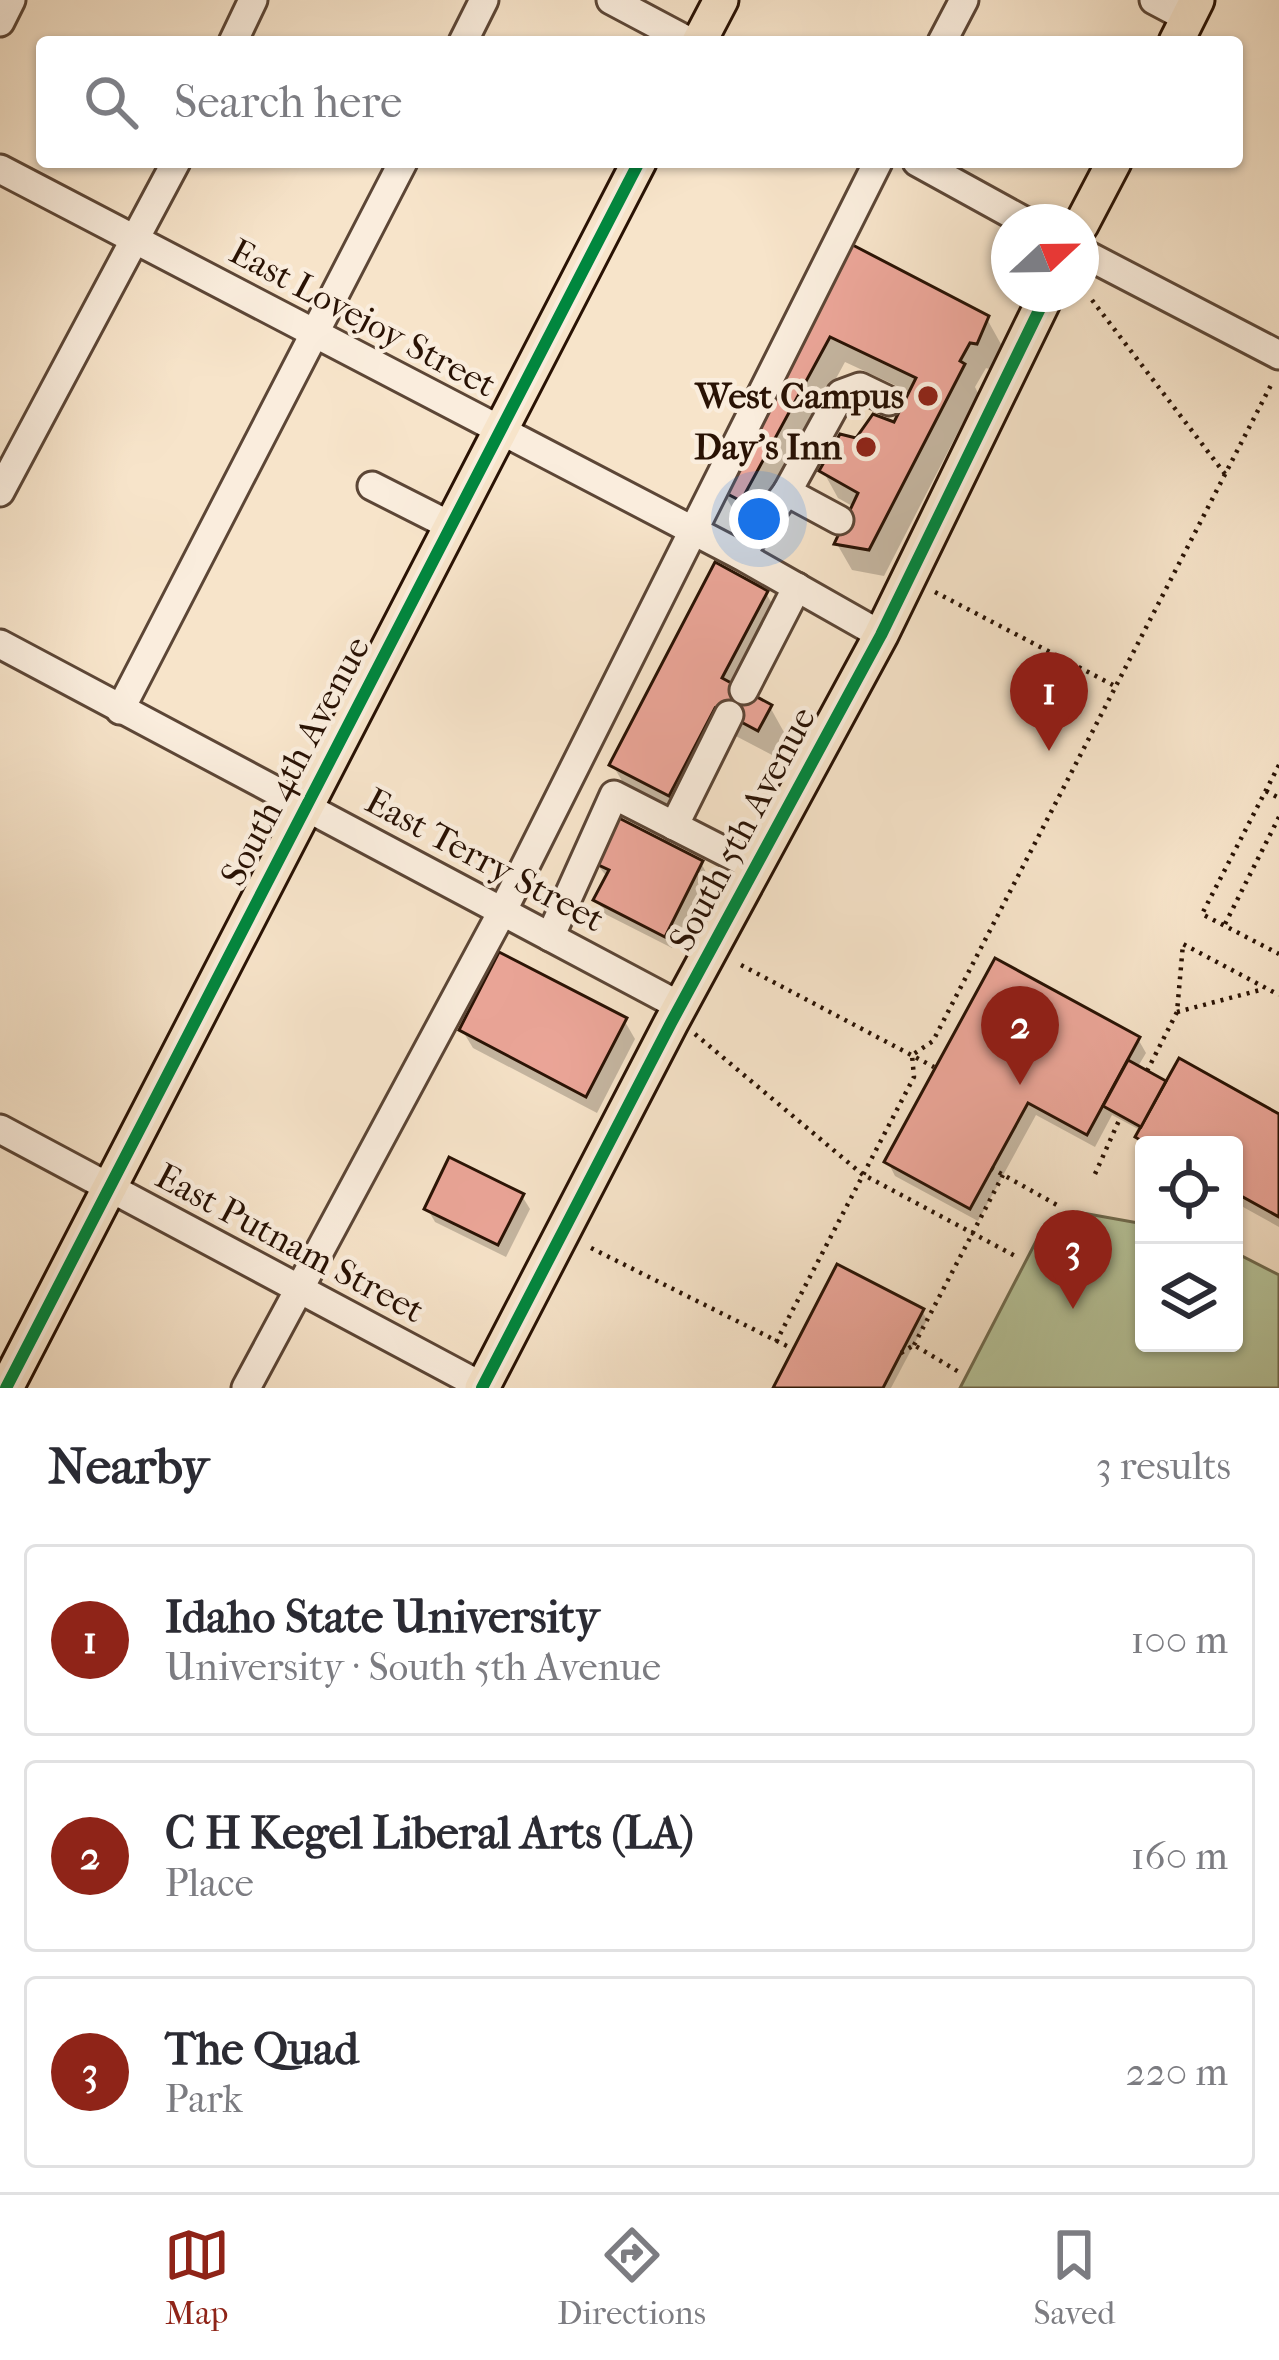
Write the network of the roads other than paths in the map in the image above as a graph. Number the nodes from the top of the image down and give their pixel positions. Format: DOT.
graph roads {
  1 [pos="11,0"];
  2 [pos="253,0"];
  3 [pos="484,0"];
  4 [pos="611,0"];
  5 [pos="721,0"];
  6 [pos="964,0"];
  7 [pos="1154,0"];
  8 [pos="1187,20"];
  9 [pos="0,22"];
  10 [pos="236,36"];
  11 [pos="466,36"];
  12 [pos="682,36"];
  13 [pos="698,36"];
  14 [pos="945,36"];
  15 [pos="173,168"];
  16 [pos="400,168"];
  17 [pos="635,168"];
  18 [pos="875,168"];
  19 [pos="928,168"];
  20 [pos="1111,168"];
  21 [pos="0,169"];
  22 [pos="993,204"];
  23 [pos="1092,204"];
  24 [pos="138,241"];
  25 [pos="1099,261"];
  26 [pos="1038,312"];
  27 [pos="316,334"];
  28 [pos="1275,344"];
  29 [pos="889,401"];
  30 [pos="504,432"];
  31 [pos="372,487"];
  32 [pos="0,492"];
  33 [pos="788,492"];
  34 [pos="839,520"];
  35 [pos="453,527"];
  36 [pos="691,533"];
  37 [pos="740,555"];
  38 [pos="797,587"];
  39 [pos="881,635"];
  40 [pos="0,644"];
  41 [pos="744,690"];
  42 [pos="119,710"];
  43 [pos="729,715"];
  44 [pos="305,804"];
  45 [pos="553,810"];
  46 [pos="674,826"];
  47 [pos="597,834"];
  48 [pos="755,868"];
  49 [pos="502,912"];
  50 [pos="550,937"];
  51 [pos="684,1018"];
  52 [pos="0,1129"];
  53 [pos="110,1188"];
  54 [pos="298,1288"];
  55 [pos="5,1388"];
  56 [pos="246,1388"];
  57 [pos="483,1388"];
  1 -- 9 [label="street"];
  2 -- 10 [label="street"];
  3 -- 11 [label="street"];
  4 -- 12 [label="street"];
  5 -- 13 [label="main road"];
  6 -- 14 [label="street"];
  7 -- 8 [label="street"];
  15 -- 24 [label="street"];
  16 -- 27 [label="street"];
  17 -- 30 [label="main road, South 4th Avenue"];
  18 -- 36 [label="street"];
  19 -- 22 [label="street"];
  20 -- 23 [label="main road"];
  21 -- 24 [label="street, East Lovejoy Street"];
  24 -- 27 [label="street, East Lovejoy Street"];
  24 -- 32 [label="street"];
  25 -- 28 [label="street"];
  26 -- 39 [label="main road, South 5th Avenue"];
  27 -- 30 [label="street, East Lovejoy Street"];
  27 -- 42 [label="street"];
  29 -- 33 [label="street"];
  30 -- 35 [label="main road, South 4th Avenue"];
  30 -- 36 [label="street, East Lovejoy Street"];
  31 -- 35 [label="street"];
  33 -- 34 [label="street"];
  33 -- 37 [label="street"];
  35 -- 44 [label="main road, South 4th Avenue"];
  36 -- 37 [label="street, East Lovejoy Street"];
  36 -- 45 [label="street"];
  37 -- 38 [label="street, East Lovejoy Street"];
  38 -- 39 [label="street, East Lovejoy Street"];
  38 -- 41 [label="street"];
  39 -- 48 [label="main road, South 5th Avenue"];
  40 -- 42 [label="street, East Terry Street"];
  42 -- 44 [label="street, East Terry Street"];
  43 -- 46 [label="street"];
  44 -- 49 [label="street, East Terry Street"];
  44 -- 53 [label="main road, South 4th Avenue"];
  45 -- 47 [label="street"];
  45 -- 49 [label="street"];
  46 -- 47 [label="street"];
  46 -- 48 [label="street"];
  47 -- 50 [label="street"];
  48 -- 51 [label="main road, South 5th Avenue"];
  49 -- 50 [label="street, East Terry Street"];
  49 -- 54 [label="street"];
  50 -- 51 [label="street, East Terry Street"];
  51 -- 57 [label="main road, South 5th Avenue"];
  52 -- 53 [label="street, East Putnam Street"];
  53 -- 54 [label="street, East Putnam Street"];
  53 -- 55 [label="main road, South 4th Avenue"];
  54 -- 56 [label="street"];
  54 -- 57 [label="street, East Putnam Street"];
}
